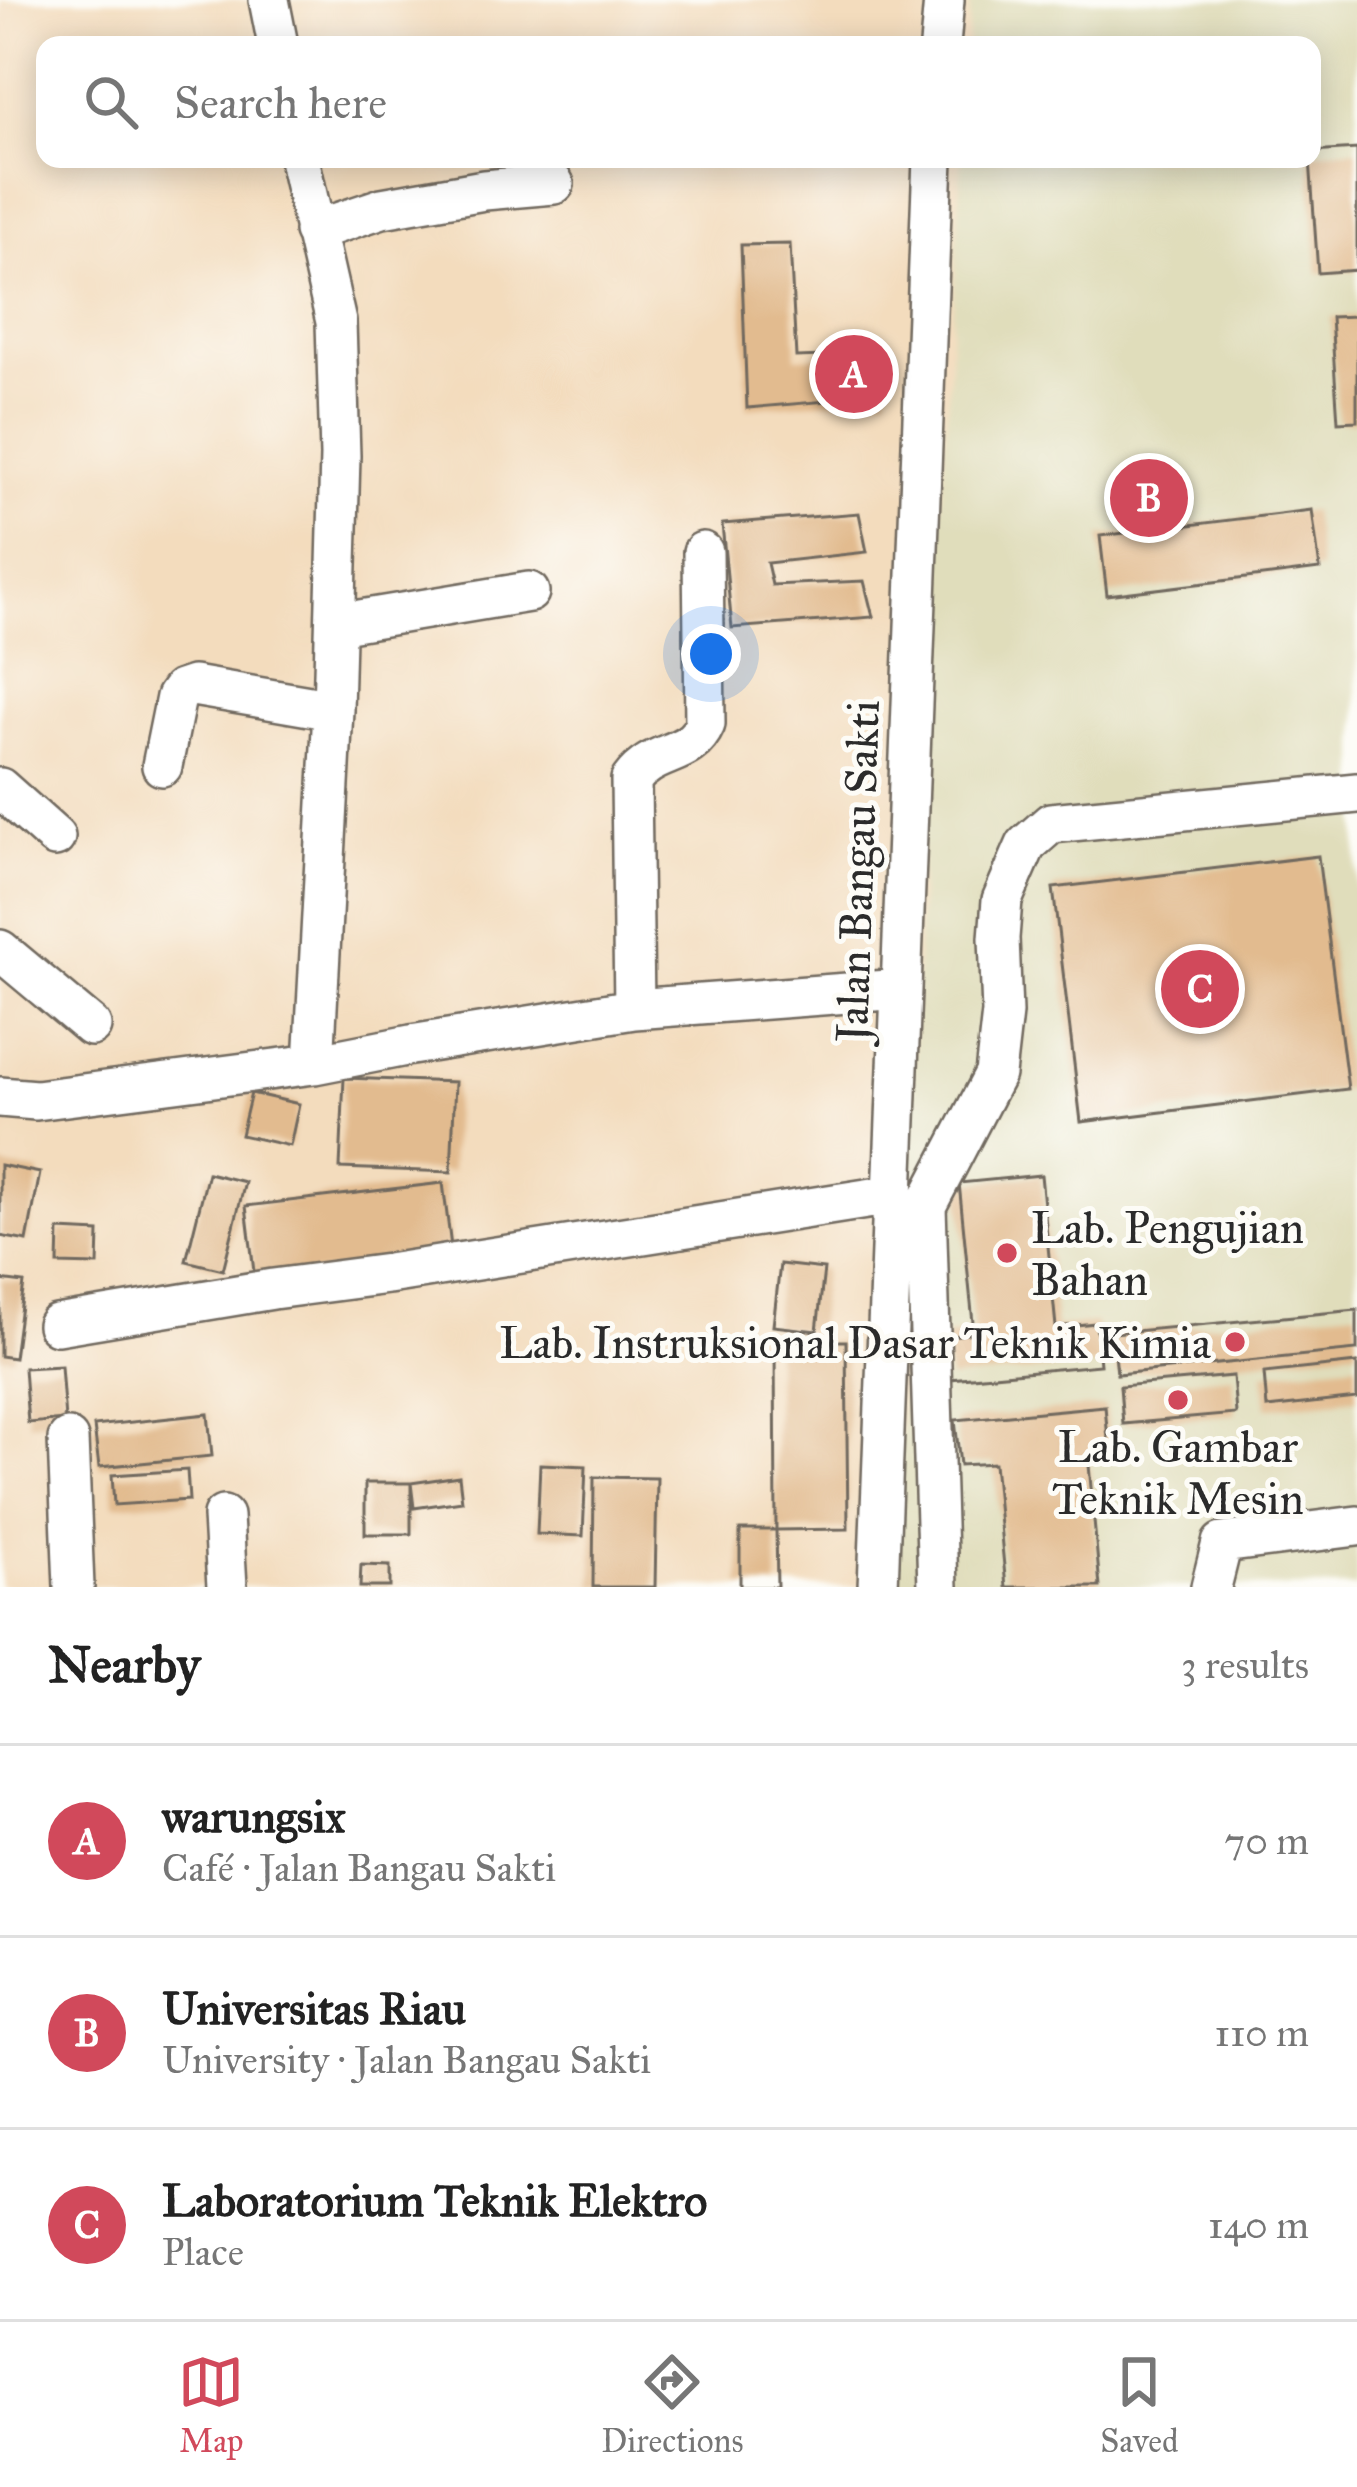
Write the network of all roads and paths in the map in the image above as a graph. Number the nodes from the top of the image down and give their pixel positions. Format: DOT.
graph roads {
  1 [pos="269,0"];
  2 [pos="944,0"];
  3 [pos="276,36"];
  4 [pos="941,36"];
  5 [pos="300,168"];
  6 [pos="933,168"];
  7 [pos="554,184"];
  8 [pos="314,231"];
  9 [pos="703,552"];
  10 [pos="529,592"];
  11 [pos="337,624"];
  12 [pos="333,710"];
  13 [pos="162,766"];
  14 [pos="0,788"];
  15 [pos="1357,793"];
  16 [pos="55,837"];
  17 [pos="0,950"];
  18 [pos="901,989"];
  19 [pos="634,1009"];
  20 [pos="91,1026"];
  21 [pos="314,1064"];
  22 [pos="0,1097"];
  23 [pos="892,1195"];
  24 [pos="57,1325"];
  25 [pos="68,1439"];
  26 [pos="223,1516"];
  27 [pos="1357,1526"];
  28 [pos="74,1587"];
  29 [pos="227,1587"];
  30 [pos="878,1587"];
  31 [pos="938,1587"];
  32 [pos="1211,1587"];
  1 -- 3 [label="street"];
  2 -- 4 [label="street"];
  5 -- 8 [label="street"];
  6 -- 18 [label="street, Jalan Bangau Sakti"];
  7 -- 8 [label="street"];
  8 -- 11 [label="street"];
  9 -- 19 [label="street"];
  10 -- 11 [label="street"];
  11 -- 12 [label="street"];
  12 -- 13 [label="street"];
  12 -- 21 [label="street"];
  14 -- 16 [label="street"];
  15 -- 31 [label="street"];
  17 -- 20 [label="street"];
  18 -- 19 [label="street"];
  18 -- 23 [label="street, Jalan Bangau Sakti"];
  19 -- 21 [label="street"];
  21 -- 22 [label="street"];
  23 -- 24 [label="street"];
  23 -- 30 [label="street, Jalan Bangau Sakti"];
  25 -- 28 [label="street"];
  26 -- 29 [label="street"];
  27 -- 32 [label="street"];
}
